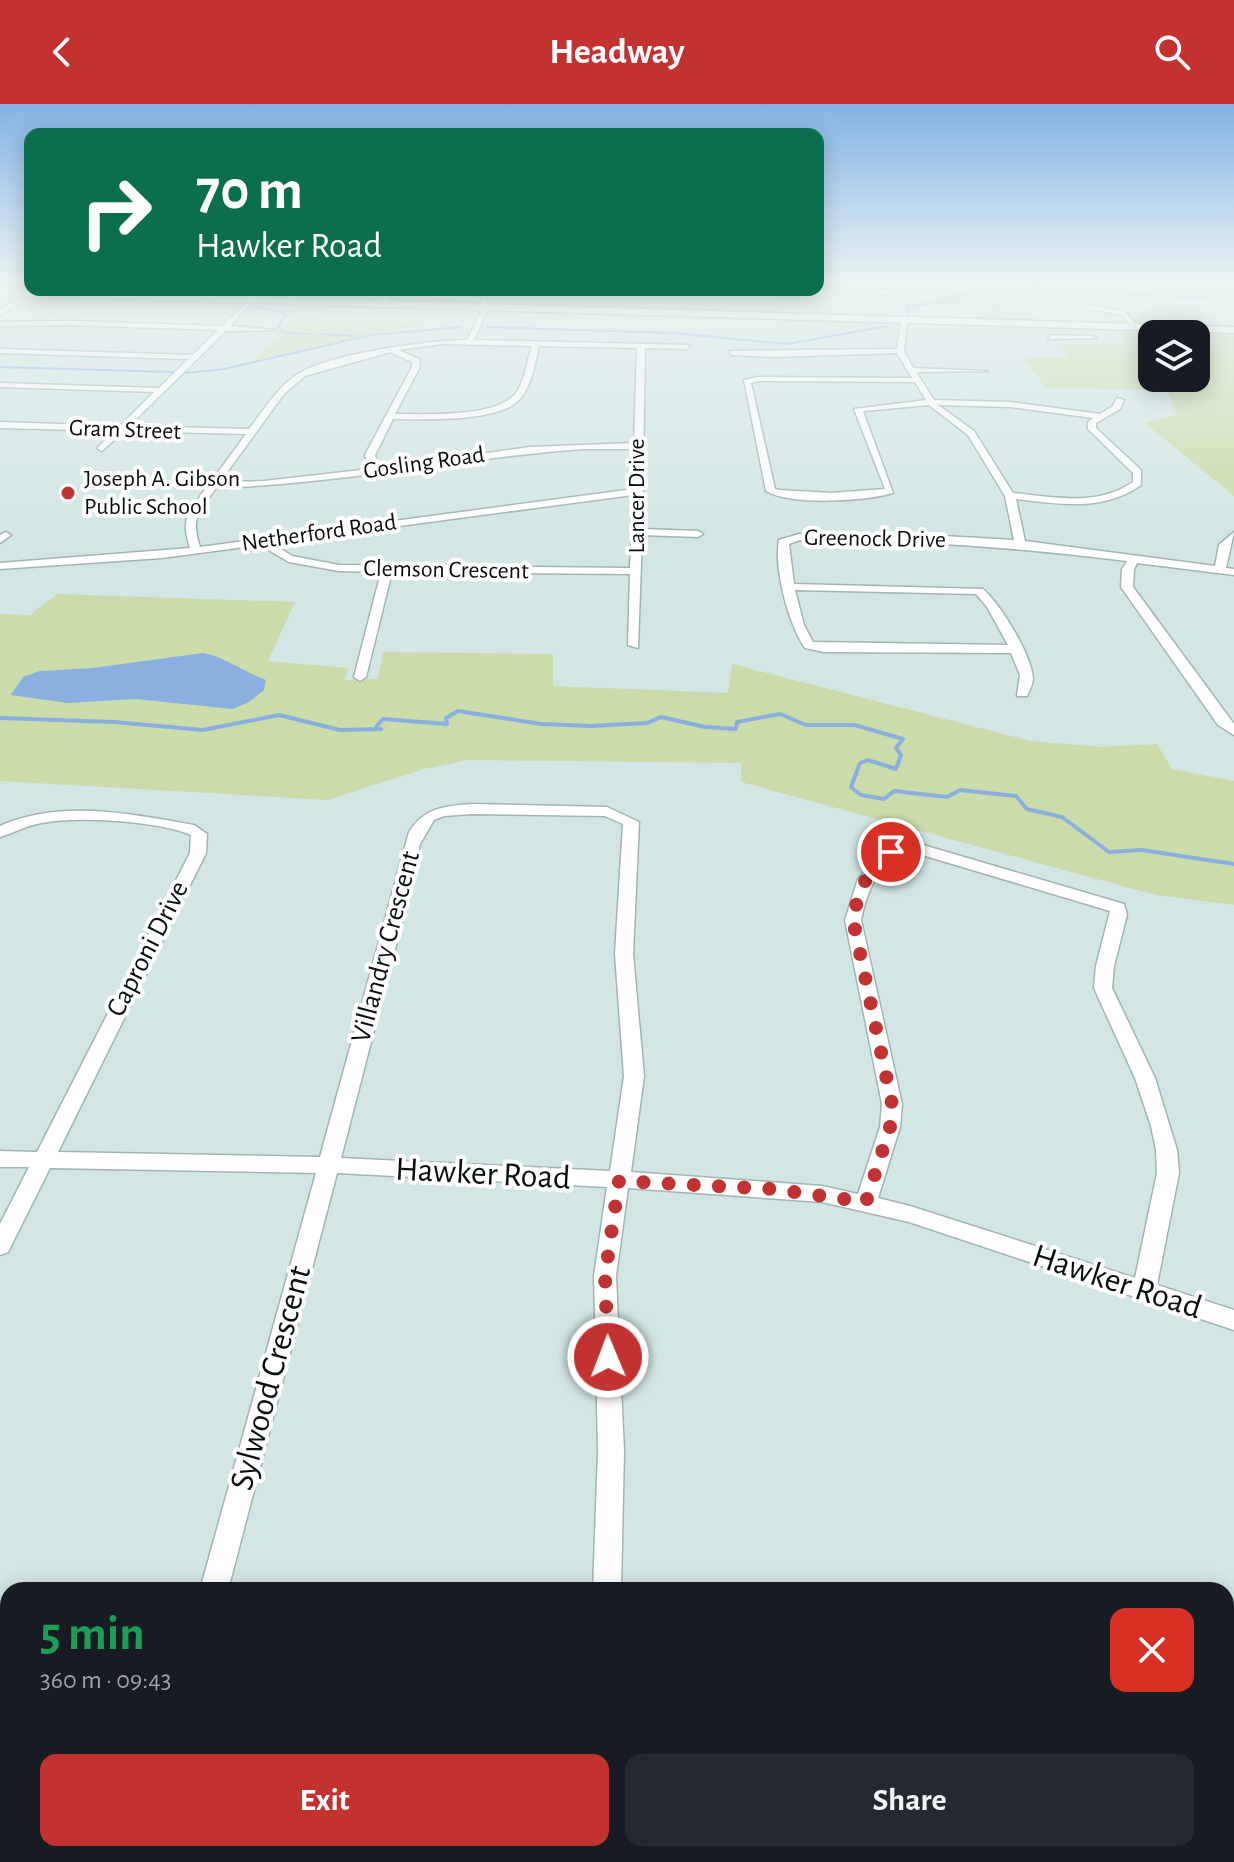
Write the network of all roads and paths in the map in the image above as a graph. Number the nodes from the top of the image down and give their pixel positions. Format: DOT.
graph roads {
  1 [pos="188,364"];
  2 [pos="339,364"];
  3 [pos="416,364"];
  4 [pos="530,364"];
  5 [pos="640,364"];
  6 [pos="908,364"];
  7 [pos="984,371"];
  8 [pos="914,375"];
  9 [pos="0,385"];
  10 [pos="161,390"];
  11 [pos="1120,400"];
  12 [pos="933,405"];
  13 [pos="1099,416"];
  14 [pos="388,417"];
  15 [pos="0,425"];
  16 [pos="121,430"];
  17 [pos="251,432"];
  18 [pos="637,446"];
  19 [pos="102,448"];
  20 [pos="375,470"];
  21 [pos="210,485"];
  22 [pos="637,491"];
  23 [pos="1010,496"];
  24 [pos="636,532"];
  25 [pos="698,534"];
  26 [pos="1234,535"];
  27 [pos="262,542"];
  28 [pos="1020,544"];
  29 [pos="196,550"];
  30 [pos="1135,557"];
  31 [pos="0,566"];
  32 [pos="387,570"];
  33 [pos="1220,570"];
  34 [pos="637,571"];
  35 [pos="1234,572"];
  36 [pos="791,587"];
  37 [pos="634,645"];
  38 [pos="1015,649"];
  39 [pos="360,677"];
  40 [pos="1022,693"];
  41 [pos="1234,731"];
  42 [pos="0,832"];
  43 [pos="0,1159"];
  44 [pos="43,1160"];
  45 [pos="329,1165"];
  46 [pos="619,1181"];
  47 [pos="866,1202"];
  48 [pos="0,1246"];
  49 [pos="1144,1290"];
  50 [pos="1234,1320"];
  51 [pos="216,1582"];
  52 [pos="607,1582"];
  1 -- 10 [label="street"];
  2 -- 17 [label="street"];
  3 -- 14 [label="street"];
  4 -- 14 [label="street"];
  5 -- 18 [label="street, Lancer Drive"];
  6 -- 8 [label="street"];
  7 -- 8 [label="street"];
  8 -- 12 [label="street"];
  8 -- 12 [label="street"];
  9 -- 10 [label="street"];
  10 -- 16 [label="street"];
  11 -- 13 [label="street"];
  12 -- 13 [label="street"];
  12 -- 23 [label="street"];
  13 -- 23 [label="street"];
  14 -- 20 [label="street"];
  15 -- 16 [label="street, Gram Street"];
  16 -- 17 [label="street, Gram Street"];
  16 -- 19 [label="street"];
  17 -- 21 [label="street"];
  18 -- 20 [label="street, Gosling Road"];
  18 -- 22 [label="street, Lancer Drive"];
  20 -- 21 [label="street, Gosling Road"];
  21 -- 29 [label="street"];
  22 -- 24 [label="street, Lancer Drive"];
  22 -- 27 [label="street, Netherford Road"];
  23 -- 28 [label="street"];
  24 -- 25 [label="street"];
  24 -- 34 [label="street, Lancer Drive"];
  26 -- 33 [label="street"];
  27 -- 29 [label="street, Netherford Road"];
  27 -- 32 [label="street, Clemson Crescent"];
  28 -- 30 [label="street, Greenock Drive"];
  28 -- 36 [label="street, Greenock Drive"];
  29 -- 31 [label="street, Netherford Road"];
  30 -- 33 [label="street, Greenock Drive"];
  30 -- 41 [label="street"];
  32 -- 34 [label="street, Clemson Crescent"];
  32 -- 39 [label="street"];
  33 -- 35 [label="street, Greenock Drive"];
  34 -- 37 [label="street, Lancer Drive"];
  36 -- 38 [label="street"];
  36 -- 38 [label="street, Greenock Drive"];
  38 -- 40 [label="street"];
  42 -- 44 [label="street, Caproni Drive"];
  43 -- 44 [label="street, Hawker Road"];
  44 -- 45 [label="street, Hawker Road"];
  44 -- 48 [label="street, Caproni Drive"];
  45 -- 46 [label="street, Hawker Road"];
  45 -- 46 [label="street, Villandry Crescent"];
  45 -- 51 [label="street, Sylwood Crescent"];
  46 -- 47 [label="street, Hawker Road"];
  46 -- 52 [label="street"];
  47 -- 49 [label="street, Hawker Road"];
  47 -- 49 [label="street"];
  49 -- 50 [label="street, Hawker Road"];
}
